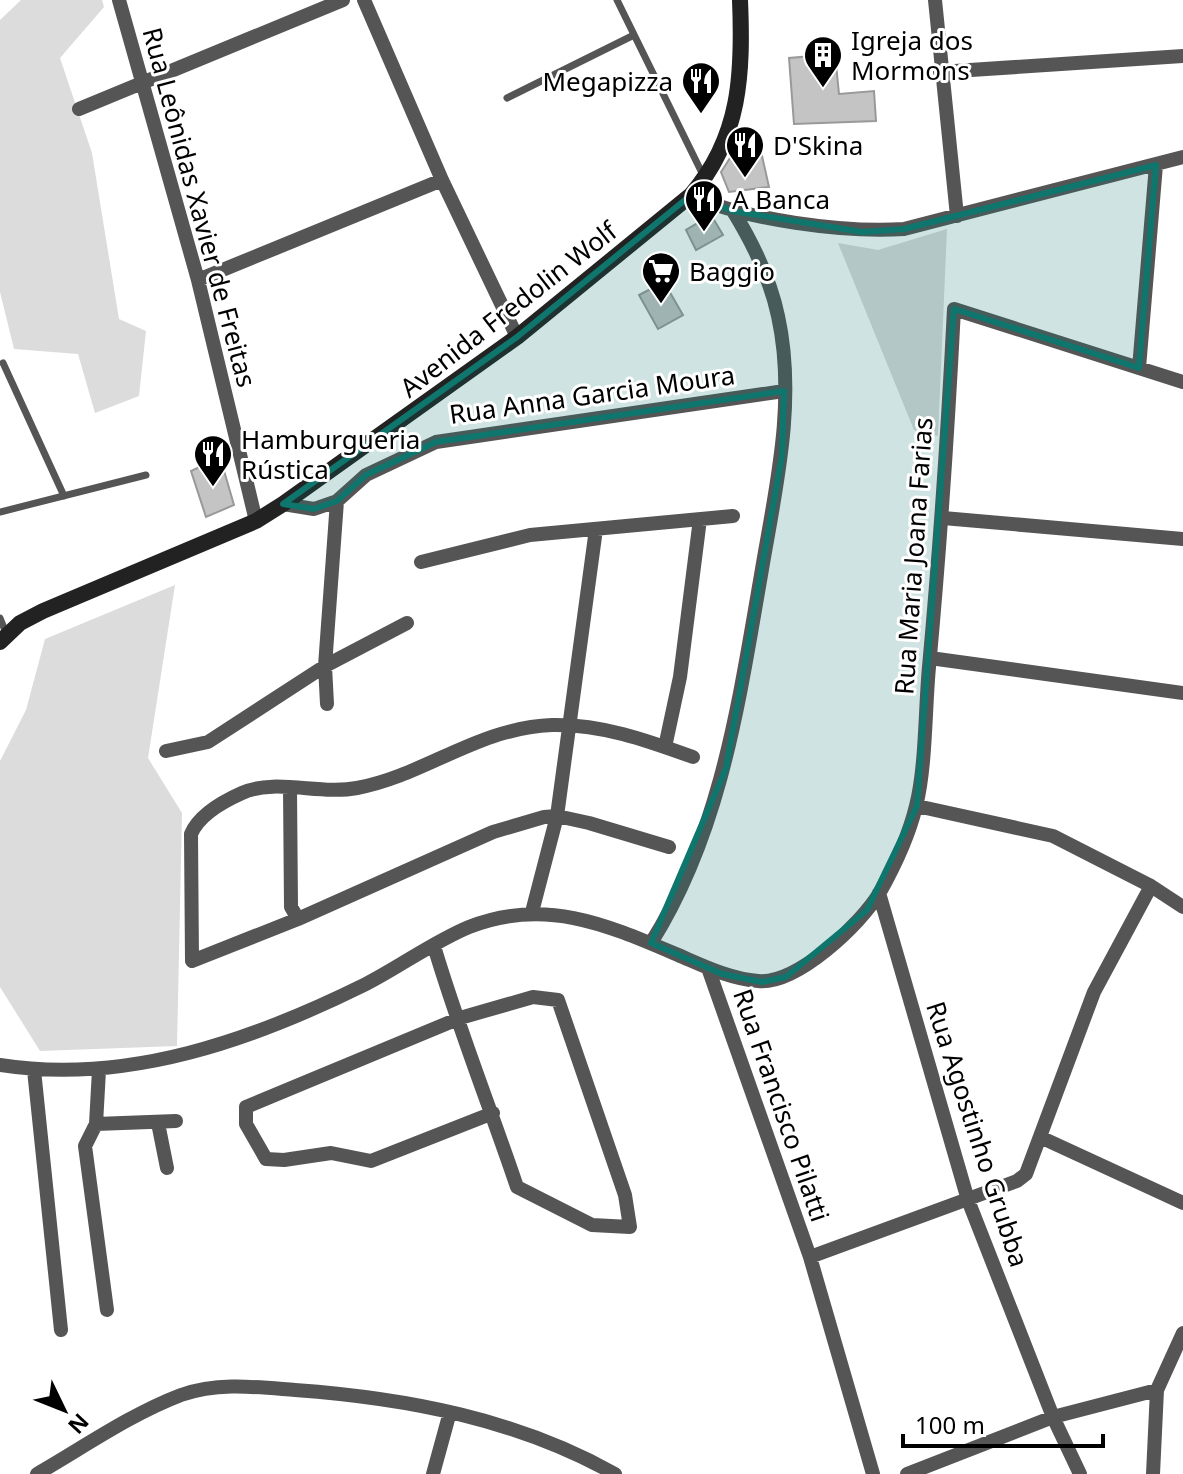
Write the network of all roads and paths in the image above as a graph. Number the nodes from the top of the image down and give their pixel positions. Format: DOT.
graph roads {
  1 [pos="119,0"];
  2 [pos="343,0"];
  3 [pos="364,0"];
  4 [pos="617,0"];
  5 [pos="740,0"];
  6 [pos="935,0"];
  7 [pos="634,35"];
  8 [pos="1183,56"];
  9 [pos="940,72"];
  10 [pos="141,83"];
  11 [pos="507,98"];
  12 [pos="79,109"];
  13 [pos="1183,157"];
  14 [pos="1156,165"];
  15 [pos="705,179"];
  16 [pos="442,180"];
  17 [pos="691,195"];
  18 [pos="733,211"];
  19 [pos="957,216"];
  20 [pos="198,280"];
  21 [pos="517,337"];
  22 [pos="3,363"];
  23 [pos="1139,368"];
  24 [pos="1183,382"];
  25 [pos="784,391"];
  26 [pos="146,475"];
  27 [pos="64,496"];
  28 [pos="337,501"];
  29 [pos="283,504"];
  30 [pos="0,512"];
  31 [pos="733,516"];
  32 [pos="943,518"];
  33 [pos="700,519"];
  34 [pos="256,521"];
  35 [pos="596,529"];
  36 [pos="1183,539"];
  37 [pos="421,562"];
  38 [pos="407,623"];
  39 [pos="2,631"];
  40 [pos="930,658"];
  41 [pos="325,666"];
  42 [pos="1183,693"];
  43 [pos="327,704"];
  44 [pos="570,725"];
  45 [pos="665,747"];
  46 [pos="166,751"];
  47 [pos="693,757"];
  48 [pos="290,789"];
  49 [pos="917,806"];
  50 [pos="557,816"];
  51 [pos="669,847"];
  52 [pos="1151,886"];
  53 [pos="879,893"];
  54 [pos="1183,907"];
  55 [pos="532,912"];
  56 [pos="298,919"];
  57 [pos="651,943"];
  58 [pos="434,946"];
  59 [pos="708,968"];
  60 [pos="460,1018"];
  61 [pos="0,1065"];
  62 [pos="34,1070"];
  63 [pos="99,1070"];
  64 [pos="493,1113"];
  65 [pos="176,1121"];
  66 [pos="158,1123"];
  67 [pos="96,1124"];
  68 [pos="1040,1137"];
  69 [pos="167,1168"];
  70 [pos="968,1200"];
  71 [pos="1183,1203"];
  72 [pos="810,1257"];
  73 [pos="107,1310"];
  74 [pos="61,1330"];
  75 [pos="1183,1333"];
  76 [pos="1169,1368"];
  77 [pos="1183,1379"];
  78 [pos="1157,1390"];
  79 [pos="450,1412"];
  80 [pos="1053,1417"];
  81 [pos="37,1474"];
  82 [pos="433,1474"];
  83 [pos="615,1474"];
  84 [pos="873,1474"];
  85 [pos="907,1474"];
  86 [pos="1080,1474"];
  87 [pos="1153,1474"];
  1 -- 10 [label="street, Rua Leônidas Xavier de Freitas"];
  2 -- 10 [label="street"];
  3 -- 16 [label="street"];
  4 -- 7 [label="lane"];
  5 -- 15 [label="main road, Avenida Fredolin Wolf"];
  6 -- 9 [label="street"];
  7 -- 11 [label="lane"];
  7 -- 15 [label="lane"];
  8 -- 9 [label="street"];
  9 -- 19 [label="street"];
  10 -- 12 [label="street"];
  10 -- 20 [label="street, Rua Leônidas Xavier de Freitas"];
  13 -- 14 [label="street"];
  14 -- 19 [label="street"];
  14 -- 23 [label="street"];
  15 -- 17 [label="main road, Avenida Fredolin Wolf"];
  16 -- 20 [label="street"];
  16 -- 21 [label="street"];
  17 -- 18 [label="street"];
  17 -- 21 [label="main road, Avenida Fredolin Wolf"];
  18 -- 19 [label="street"];
  18 -- 25 [label="street"];
  20 -- 34 [label="street, Rua Leônidas Xavier de Freitas"];
  21 -- 29 [label="main road, Avenida Fredolin Wolf"];
  22 -- 27 [label="lane"];
  23 -- 24 [label="street"];
  23 -- 32 [label="street, Rua Maria Joana Farias"];
  25 -- 28 [label="street, Rua Anna Garcia Moura"];
  25 -- 57 [label="street"];
  26 -- 27 [label="lane"];
  27 -- 30 [label="lane"];
  28 -- 29 [label="street"];
  28 -- 41 [label="street"];
  29 -- 34 [label="main road, Avenida Fredolin Wolf"];
  31 -- 33 [label="street"];
  32 -- 36 [label="street"];
  32 -- 40 [label="street, Rua Maria Joana Farias"];
  33 -- 35 [label="street"];
  33 -- 45 [label="street"];
  34 -- 39 [label="main road, Avenida Fredolin Wolf"];
  35 -- 37 [label="street"];
  35 -- 44 [label="street"];
  38 -- 41 [label="street"];
  40 -- 42 [label="street"];
  40 -- 49 [label="street, Rua Maria Joana Farias"];
  41 -- 43 [label="street"];
  41 -- 46 [label="street"];
  44 -- 45 [label="street"];
  44 -- 48 [label="street"];
  44 -- 50 [label="street"];
  45 -- 47 [label="street"];
  48 -- 56 [label="street"];
  48 -- 56 [label="street"];
  49 -- 52 [label="street"];
  49 -- 53 [label="street, Rua Maria Joana Farias"];
  50 -- 51 [label="street"];
  50 -- 55 [label="street"];
  50 -- 56 [label="street"];
  52 -- 54 [label="street"];
  52 -- 68 [label="street"];
  53 -- 59 [label="street, Rua Maria Joana Farias"];
  53 -- 70 [label="street, Rua Agostinho Grubba"];
  55 -- 57 [label="street, Rua Maria Joana Farias"];
  55 -- 58 [label="street"];
  57 -- 59 [label="street, Rua Maria Joana Farias"];
  58 -- 60 [label="street"];
  58 -- 63 [label="street"];
  59 -- 72 [label="street, Rua Francisco Pilatti"];
  60 -- 64 [label="street"];
  60 -- 64 [label="street"];
  60 -- 64 [label="street"];
  61 -- 62 [label="street"];
  62 -- 63 [label="street"];
  62 -- 74 [label="street"];
  63 -- 67 [label="street"];
  65 -- 66 [label="street"];
  66 -- 67 [label="street"];
  66 -- 69 [label="street"];
  67 -- 73 [label="street"];
  68 -- 70 [label="street"];
  68 -- 71 [label="street"];
  70 -- 72 [label="street"];
  70 -- 80 [label="street, Rua Agostinho Grubba"];
  72 -- 84 [label="street, Rua Francisco Pilatti"];
  75 -- 76 [label="street"];
  76 -- 77 [label="street"];
  76 -- 78 [label="street"];
  78 -- 80 [label="street"];
  78 -- 87 [label="street"];
  79 -- 81 [label="street"];
  79 -- 82 [label="street"];
  79 -- 83 [label="street"];
  80 -- 85 [label="street"];
  80 -- 86 [label="street, Rua Agostinho Grubba"];
}
